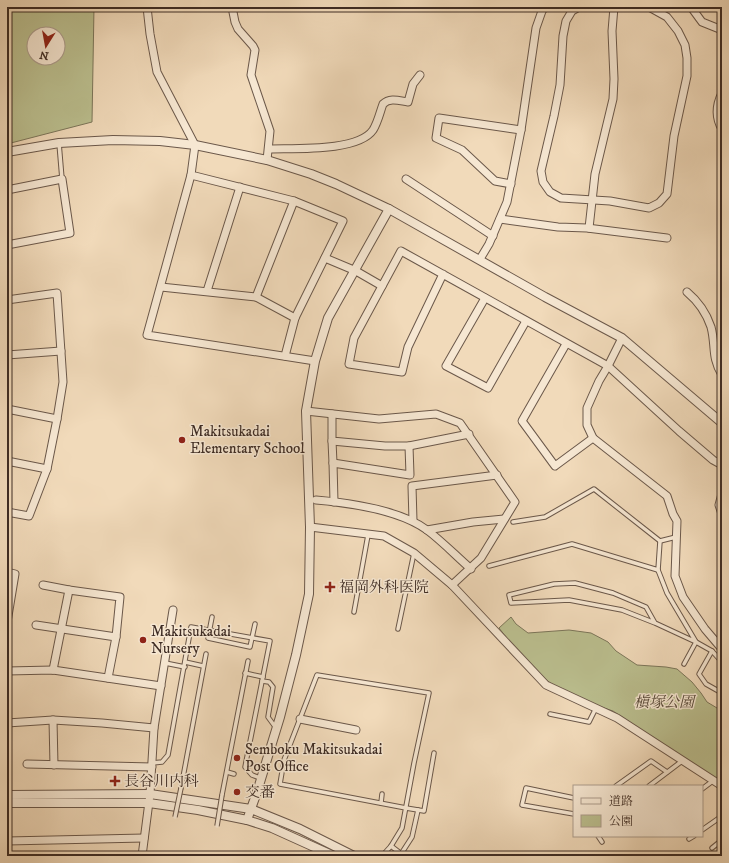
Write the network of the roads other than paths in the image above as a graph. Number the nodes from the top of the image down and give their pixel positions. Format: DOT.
graph roads {
  1 [pos="147,7"];
  2 [pos="232,7"];
  3 [pos="545,7"];
  4 [pos="578,7"];
  5 [pos="614,7"];
  6 [pos="649,7"];
  7 [pos="691,7"];
  8 [pos="722,30"];
  9 [pos="420,75"];
  10 [pos="722,93"];
  11 [pos="722,129"];
  12 [pos="521,130"];
  13 [pos="59,143"];
  14 [pos="195,145"];
  15 [pos="269,149"];
  16 [pos="7,152"];
  17 [pos="267,160"];
  18 [pos="191,175"];
  19 [pos="62,179"];
  20 [pos="406,179"];
  21 [pos="511,184"];
  22 [pos="240,187"];
  23 [pos="7,190"];
  24 [pos="592,199"];
  25 [pos="294,200"];
  26 [pos="389,209"];
  27 [pos="500,219"];
  28 [pos="589,228"];
  29 [pos="493,236"];
  30 [pos="667,238"];
  31 [pos="7,245"];
  32 [pos="325,258"];
  33 [pos="480,260"];
  34 [pos="356,270"];
  35 [pos="443,274"];
  36 [pos="382,286"];
  37 [pos="161,287"];
  38 [pos="207,291"];
  39 [pos="687,292"];
  40 [pos="256,297"];
  41 [pos="485,298"];
  42 [pos="7,300"];
  43 [pos="295,318"];
  44 [pos="526,321"];
  45 [pos="622,338"];
  46 [pos="566,344"];
  47 [pos="62,351"];
  48 [pos="7,355"];
  49 [pos="285,356"];
  50 [pos="315,361"];
  51 [pos="608,366"];
  52 [pos="722,375"];
  53 [pos="7,409"];
  54 [pos="306,411"];
  55 [pos="332,414"];
  56 [pos="57,419"];
  57 [pos="722,423"];
  58 [pos="469,434"];
  59 [pos="593,438"];
  60 [pos="332,441"];
  61 [pos="409,446"];
  62 [pos="7,461"];
  63 [pos="333,463"];
  64 [pos="722,465"];
  65 [pos="47,469"];
  66 [pos="410,475"];
  67 [pos="497,475"];
  68 [pos="412,486"];
  69 [pos="722,494"];
  70 [pos="316,500"];
  71 [pos="334,502"];
  72 [pos="7,512"];
  73 [pos="722,514"];
  74 [pos="504,519"];
  75 [pos="413,522"];
  76 [pos="513,522"];
  77 [pos="310,527"];
  78 [pos="427,530"];
  79 [pos="369,533"];
  80 [pos="676,538"];
  81 [pos="660,541"];
  82 [pos="414,553"];
  83 [pos="489,566"];
  84 [pos="471,569"];
  85 [pos="658,570"];
  86 [pos="7,572"];
  87 [pos="43,584"];
  88 [pos="452,585"];
  89 [pos="68,590"];
  90 [pos="173,610"];
  91 [pos="354,612"];
  92 [pos="212,617"];
  93 [pos="7,622"];
  94 [pos="655,623"];
  95 [pos="255,624"];
  96 [pos="36,625"];
  97 [pos="61,629"];
  98 [pos="210,630"];
  99 [pos="398,630"];
  100 [pos="116,638"];
  101 [pos="252,638"];
  102 [pos="696,642"];
  103 [pos="722,649"];
  104 [pos="712,651"];
  105 [pos="206,654"];
  106 [pos="248,661"];
  107 [pos="722,662"];
  108 [pos="165,663"];
  109 [pos="185,664"];
  110 [pos="684,664"];
  111 [pos="203,666"];
  112 [pos="53,670"];
  113 [pos="7,671"];
  114 [pos="245,673"];
  115 [pos="263,677"];
  116 [pos="108,678"];
  117 [pos="262,681"];
  118 [pos="161,686"];
  119 [pos="722,693"];
  120 [pos="596,708"];
  121 [pos="550,714"];
  122 [pos="300,719"];
  123 [pos="54,720"];
  124 [pos="7,723"];
  125 [pos="154,728"];
  126 [pos="277,728"];
  127 [pos="356,730"];
  128 [pos="434,752"];
  129 [pos="682,761"];
  130 [pos="28,764"];
  131 [pos="54,765"];
  132 [pos="152,765"];
  133 [pos="227,772"];
  134 [pos="667,772"];
  135 [pos="234,774"];
  136 [pos="261,778"];
  137 [pos="714,780"];
  138 [pos="617,785"];
  139 [pos="650,785"];
  140 [pos="722,786"];
  141 [pos="703,787"];
  142 [pos="150,794"];
  143 [pos="382,794"];
  144 [pos="7,795"];
  145 [pos="573,798"];
  146 [pos="7,803"];
  147 [pos="149,803"];
  148 [pos="381,803"];
  149 [pos="406,808"];
  150 [pos="250,810"];
  151 [pos="418,810"];
  152 [pos="573,814"];
  153 [pos="722,816"];
  154 [pos="175,817"];
  155 [pos="247,820"];
  156 [pos="217,826"];
  157 [pos="703,829"];
  158 [pos="599,837"];
  159 [pos="692,837"];
  160 [pos="144,838"];
  161 [pos="689,839"];
  162 [pos="722,840"];
  163 [pos="7,841"];
  164 [pos="602,842"];
  165 [pos="391,846"];
  166 [pos="712,848"];
  167 [pos="403,855"];
  168 [pos="142,856"];
  169 [pos="334,856"];
  170 [pos="354,856"];
  171 [pos="382,856"];
  1 -- 14 [label="street"];
  2 -- 15 [label="street"];
  3 -- 12 [label="street"];
  4 -- 24 [label="street"];
  5 -- 24 [label="street"];
  6 -- 24 [label="street"];
  7 -- 8 [label="street"];
  9 -- 15 [label="street"];
  10 -- 11 [label="street"];
  12 -- 21 [label="street"];
  12 -- 21 [label="street"];
  13 -- 14 [label="street"];
  13 -- 16 [label="street"];
  13 -- 19 [label="lane"];
  14 -- 17 [label="street"];
  14 -- 18 [label="street"];
  15 -- 17 [label="street"];
  17 -- 26 [label="street"];
  18 -- 22 [label="street"];
  18 -- 37 [label="street"];
  19 -- 23 [label="street"];
  19 -- 31 [label="street"];
  20 -- 29 [label="street"];
  21 -- 27 [label="street"];
  22 -- 25 [label="street"];
  22 -- 38 [label="street"];
  24 -- 28 [label="street"];
  25 -- 32 [label="street"];
  25 -- 40 [label="street"];
  26 -- 33 [label="street"];
  26 -- 34 [label="street"];
  27 -- 28 [label="street"];
  27 -- 29 [label="street"];
  28 -- 30 [label="street"];
  29 -- 33 [label="street"];
  32 -- 34 [label="street"];
  32 -- 43 [label="street"];
  33 -- 45 [label="street"];
  34 -- 36 [label="street"];
  34 -- 50 [label="street"];
  35 -- 36 [label="street"];
  35 -- 36 [label="street"];
  35 -- 41 [label="street"];
  37 -- 38 [label="street"];
  37 -- 49 [label="street"];
  38 -- 40 [label="street"];
  39 -- 52 [label="street"];
  40 -- 43 [label="street"];
  41 -- 44 [label="street"];
  41 -- 44 [label="street"];
  42 -- 47 [label="street"];
  43 -- 49 [label="street"];
  44 -- 46 [label="street"];
  45 -- 51 [label="street"];
  45 -- 57 [label="street"];
  46 -- 51 [label="street"];
  46 -- 59 [label="street"];
  47 -- 48 [label="street"];
  47 -- 56 [label="street"];
  49 -- 50 [label="street"];
  50 -- 54 [label="street"];
  51 -- 59 [label="street"];
  51 -- 64 [label="street"];
  53 -- 56 [label="street"];
  54 -- 55 [label="street"];
  54 -- 77 [label="street"];
  55 -- 58 [label="street"];
  55 -- 60 [label="street"];
  56 -- 65 [label="street"];
  58 -- 61 [label="street"];
  58 -- 67 [label="street"];
  59 -- 80 [label="street"];
  60 -- 61 [label="street"];
  60 -- 63 [label="street"];
  61 -- 66 [label="street"];
  62 -- 65 [label="street"];
  63 -- 66 [label="street"];
  63 -- 71 [label="street"];
  65 -- 72 [label="street"];
  66 -- 68 [label="street"];
  67 -- 68 [label="street"];
  67 -- 74 [label="street"];
  68 -- 75 [label="street"];
  69 -- 73 [label="street"];
  70 -- 71 [label="street"];
  71 -- 75 [label="street"];
  74 -- 78 [label="street"];
  74 -- 84 [label="street"];
  75 -- 78 [label="street"];
  76 -- 81 [label="lane"];
  77 -- 79 [label="street"];
  77 -- 126 [label="street"];
  78 -- 84 [label="street"];
  79 -- 82 [label="street"];
  79 -- 91 [label="lane"];
  80 -- 81 [label="lane"];
  80 -- 103 [label="street"];
  81 -- 85 [label="lane"];
  82 -- 88 [label="street"];
  82 -- 99 [label="lane"];
  83 -- 85 [label="lane"];
  84 -- 88 [label="street"];
  85 -- 102 [label="lane"];
  86 -- 93 [label="street"];
  87 -- 89 [label="street"];
  88 -- 120 [label="street"];
  89 -- 97 [label="street"];
  89 -- 100 [label="street"];
  90 -- 108 [label="street"];
  92 -- 98 [label="lane"];
  94 -- 94 [label="lane"];
  94 -- 102 [label="lane"];
  95 -- 101 [label="lane"];
  96 -- 97 [label="street"];
  97 -- 100 [label="street"];
  97 -- 112 [label="street"];
  98 -- 101 [label="lane"];
  98 -- 101 [label="lane"];
  98 -- 109 [label="lane"];
  100 -- 116 [label="street"];
  101 -- 115 [label="lane"];
  102 -- 104 [label="lane"];
  102 -- 110 [label="lane"];
  104 -- 107 [label="lane"];
  104 -- 119 [label="lane"];
  105 -- 111 [label="lane"];
  106 -- 114 [label="lane"];
  108 -- 109 [label="lane"];
  108 -- 118 [label="street"];
  109 -- 111 [label="lane"];
  109 -- 132 [label="lane"];
  111 -- 154 [label="lane, bridge"];
  112 -- 113 [label="street"];
  112 -- 116 [label="street"];
  114 -- 115 [label="lane"];
  114 -- 133 [label="lane"];
  115 -- 117 [label="lane"];
  116 -- 118 [label="street"];
  117 -- 126 [label="lane"];
  117 -- 136 [label="lane"];
  118 -- 125 [label="street"];
  120 -- 121 [label="lane"];
  120 -- 129 [label="street"];
  122 -- 127 [label="street"];
  122 -- 148 [label="lane"];
  122 -- 149 [label="lane"];
  123 -- 124 [label="street"];
  123 -- 125 [label="street"];
  123 -- 131 [label="street"];
  125 -- 132 [label="street"];
  126 -- 136 [label="street"];
  128 -- 151 [label="lane"];
  129 -- 134 [label="lane"];
  129 -- 137 [label="street"];
  130 -- 131 [label="street"];
  131 -- 132 [label="street"];
  132 -- 142 [label="street"];
  133 -- 135 [label="lane"];
  133 -- 156 [label="lane, bridge"];
  134 -- 138 [label="lane"];
  134 -- 139 [label="lane"];
  136 -- 150 [label="street"];
  137 -- 140 [label="street"];
  137 -- 141 [label="lane"];
  142 -- 144 [label="street"];
  142 -- 147 [label="street"];
  142 -- 150 [label="street"];
  143 -- 148 [label="lane"];
  145 -- 152 [label="lane"];
  146 -- 147 [label="street"];
  147 -- 155 [label="street"];
  147 -- 160 [label="street"];
  148 -- 149 [label="lane"];
  149 -- 151 [label="lane"];
  149 -- 165 [label="lane"];
  150 -- 155 [label="street"];
  150 -- 170 [label="street"];
  151 -- 167 [label="lane"];
  153 -- 157 [label="lane"];
  155 -- 169 [label="street"];
  158 -- 164 [label="lane"];
  159 -- 161 [label="lane"];
  160 -- 163 [label="street"];
  160 -- 168 [label="street"];
  162 -- 166 [label="lane"];
  165 -- 167 [label="lane"];
  165 -- 171 [label="lane"];
}
